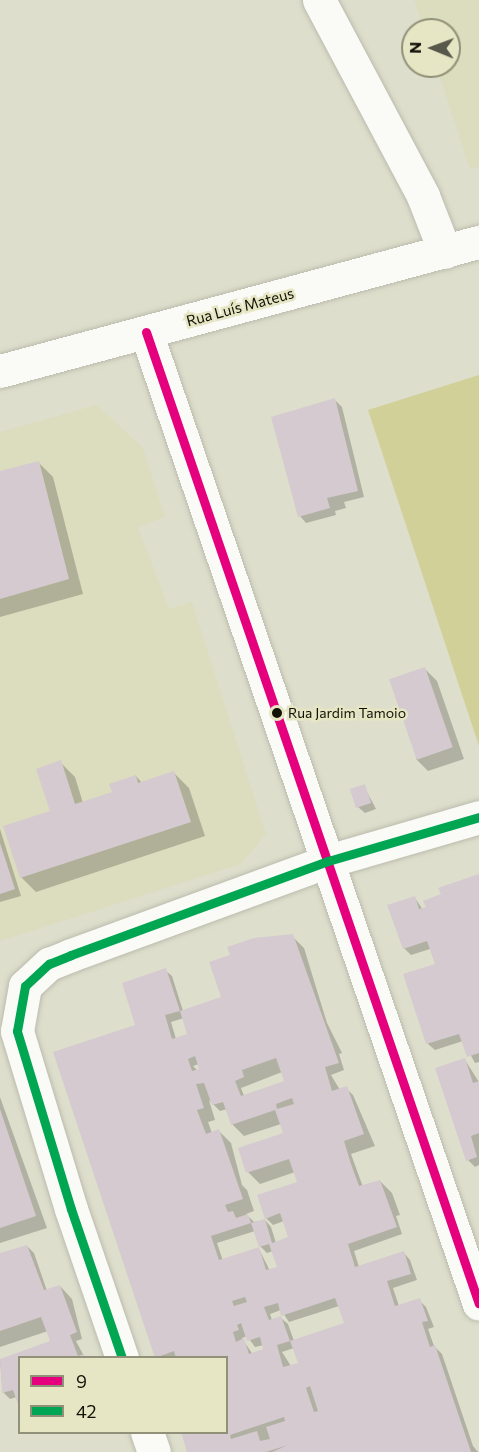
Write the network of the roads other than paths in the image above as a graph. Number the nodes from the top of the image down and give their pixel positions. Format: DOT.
graph roads {
  1 [pos="319,0"];
  2 [pos="479,242"];
  3 [pos="445,252"];
  4 [pos="146,332"];
  5 [pos="0,371"];
  6 [pos="479,817"];
  7 [pos="328,861"];
  8 [pos="479,1304"];
  9 [pos="121,1356"];
  1 -- 3 [label="street"];
  2 -- 3 [label="street, Rua Luís Mateus"];
  3 -- 4 [label="street, Rua Luís Mateus"];
  4 -- 5 [label="street, Rua Luís Mateus"];
  4 -- 7 [label="street"];
  6 -- 7 [label="street"];
  7 -- 8 [label="street"];
  7 -- 9 [label="street"];
}
